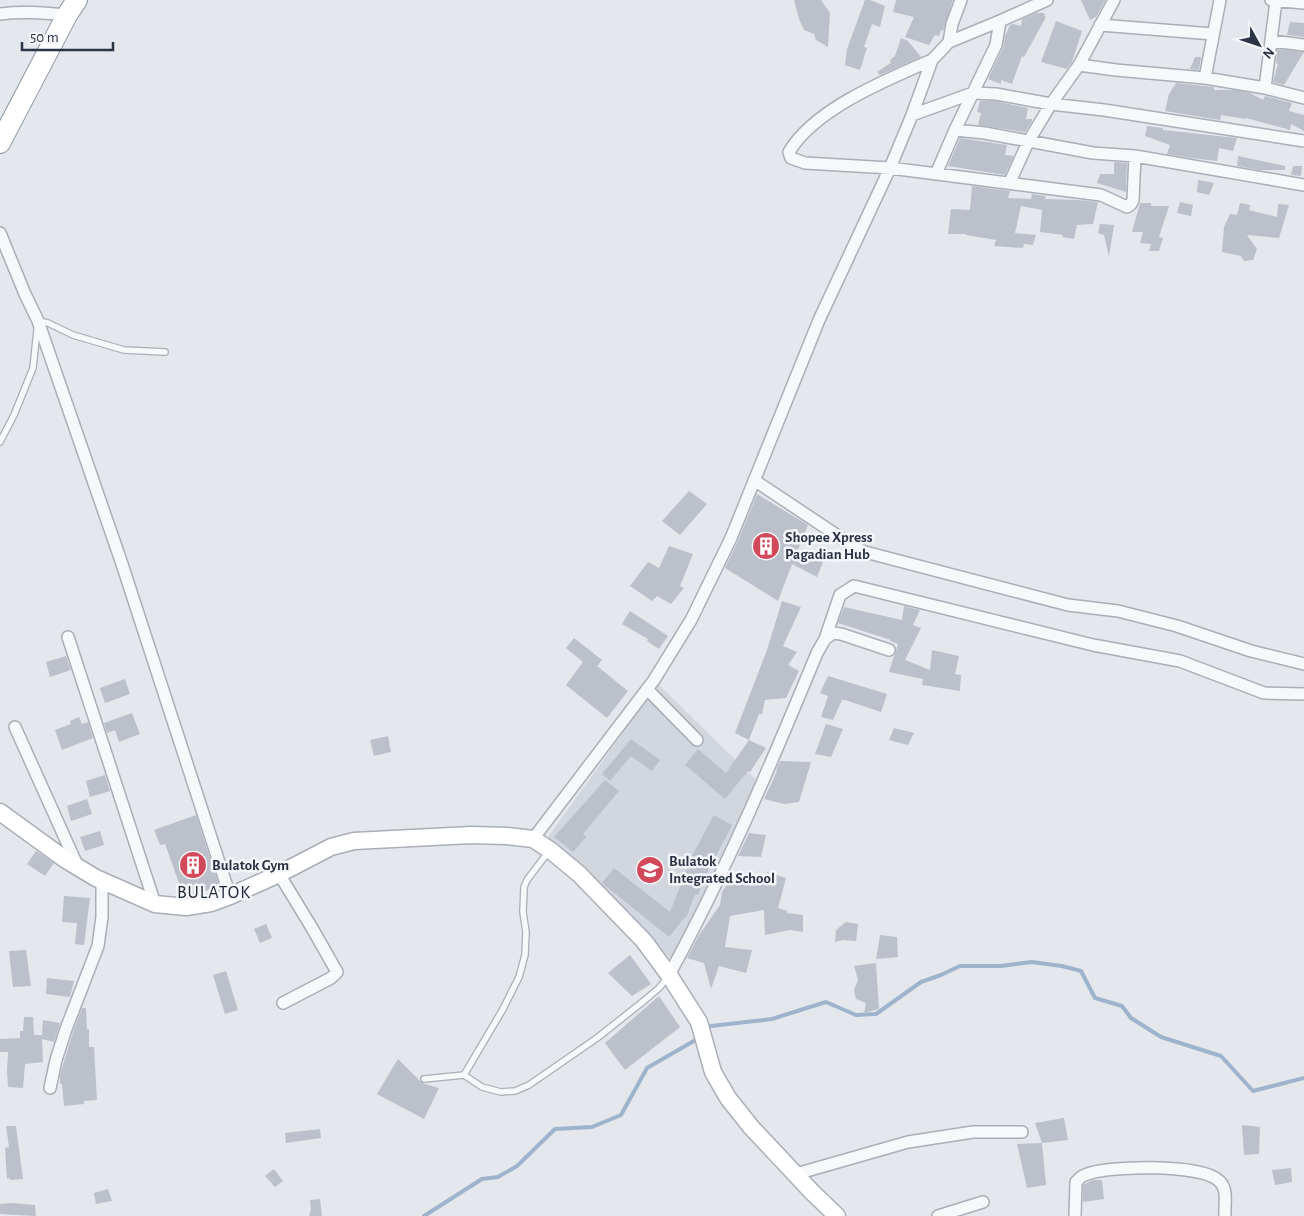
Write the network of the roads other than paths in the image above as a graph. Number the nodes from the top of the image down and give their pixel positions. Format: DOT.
graph roads {
  1 [pos="961,0"];
  2 [pos="1047,0"];
  3 [pos="1114,0"];
  4 [pos="1220,0"];
  5 [pos="1273,0"];
  6 [pos="1304,3"];
  7 [pos="72,8"];
  8 [pos="0,14"];
  9 [pos="1000,20"];
  10 [pos="1100,25"];
  11 [pos="1212,34"];
  12 [pos="1272,41"];
  13 [pos="949,42"];
  14 [pos="1304,45"];
  15 [pos="932,60"];
  16 [pos="1080,65"];
  17 [pos="1205,78"];
  18 [pos="1265,88"];
  19 [pos="973,93"];
  20 [pos="1304,98"];
  21 [pos="1051,104"];
  22 [pos="912,115"];
  23 [pos="955,130"];
  24 [pos="1304,141"];
  25 [pos="1028,142"];
  26 [pos="0,143"];
  27 [pos="1135,156"];
  28 [pos="890,168"];
  29 [pos="936,174"];
  30 [pos="1010,182"];
  31 [pos="1304,185"];
  32 [pos="0,233"];
  33 [pos="38,321"];
  34 [pos="165,352"];
  35 [pos="0,442"];
  36 [pos="754,480"];
  37 [pos="68,637"];
  38 [pos="825,639"];
  39 [pos="889,650"];
  40 [pos="1304,664"];
  41 [pos="647,689"];
  42 [pos="1304,694"];
  43 [pos="15,727"];
  44 [pos="697,740"];
  45 [pos="0,812"];
  46 [pos="533,839"];
  47 [pos="550,850"];
  48 [pos="78,867"];
  49 [pos="279,874"];
  50 [pos="102,880"];
  51 [pos="230,896"];
  52 [pos="155,904"];
  53 [pos="669,975"];
  54 [pos="283,1003"];
  55 [pos="464,1076"];
  56 [pos="424,1079"];
  57 [pos="50,1088"];
  58 [pos="1022,1132"];
  59 [pos="796,1174"];
  60 [pos="983,1202"];
  61 [pos="837,1216"];
  62 [pos="938,1216"];
  63 [pos="1075,1216"];
  64 [pos="1225,1216"];
  1 -- 13 [label="street"];
  2 -- 9 [label="street"];
  3 -- 10 [label="street"];
  4 -- 11 [label="street"];
  5 -- 6 [label="street"];
  5 -- 12 [label="street"];
  7 -- 8 [label="street"];
  7 -- 26 [label="highway"];
  9 -- 13 [label="street"];
  9 -- 19 [label="street"];
  10 -- 11 [label="street"];
  10 -- 16 [label="street"];
  11 -- 17 [label="street"];
  12 -- 14 [label="street"];
  12 -- 18 [label="street"];
  13 -- 15 [label="street"];
  15 -- 22 [label="street"];
  15 -- 28 [label="street"];
  16 -- 17 [label="street"];
  16 -- 21 [label="street"];
  17 -- 18 [label="street"];
  18 -- 20 [label="street"];
  19 -- 21 [label="street"];
  19 -- 22 [label="street"];
  19 -- 23 [label="street"];
  21 -- 24 [label="street"];
  21 -- 25 [label="street"];
  22 -- 28 [label="street"];
  23 -- 25 [label="street"];
  23 -- 29 [label="street"];
  25 -- 27 [label="street"];
  25 -- 30 [label="street"];
  27 -- 30 [label="street"];
  27 -- 31 [label="street"];
  28 -- 29 [label="street"];
  28 -- 36 [label="street"];
  29 -- 30 [label="street"];
  32 -- 33 [label="street"];
  33 -- 34 [label="lane"];
  33 -- 35 [label="lane"];
  33 -- 51 [label="street"];
  36 -- 40 [label="street"];
  36 -- 41 [label="street"];
  37 -- 52 [label="street"];
  38 -- 39 [label="street"];
  38 -- 42 [label="street"];
  38 -- 53 [label="street"];
  41 -- 44 [label="street"];
  41 -- 46 [label="street"];
  43 -- 48 [label="street"];
  45 -- 48 [label="street"];
  46 -- 47 [label="street"];
  46 -- 49 [label="street"];
  47 -- 53 [label="street"];
  47 -- 55 [label="lane"];
  48 -- 50 [label="street"];
  49 -- 51 [label="street"];
  49 -- 54 [label="street"];
  50 -- 52 [label="street"];
  50 -- 57 [label="street"];
  51 -- 52 [label="street"];
  53 -- 55 [label="lane"];
  53 -- 59 [label="street"];
  55 -- 56 [label="lane"];
  58 -- 59 [label="street"];
  59 -- 61 [label="street"];
  60 -- 62 [label="street"];
  63 -- 64 [label="street"];
}
